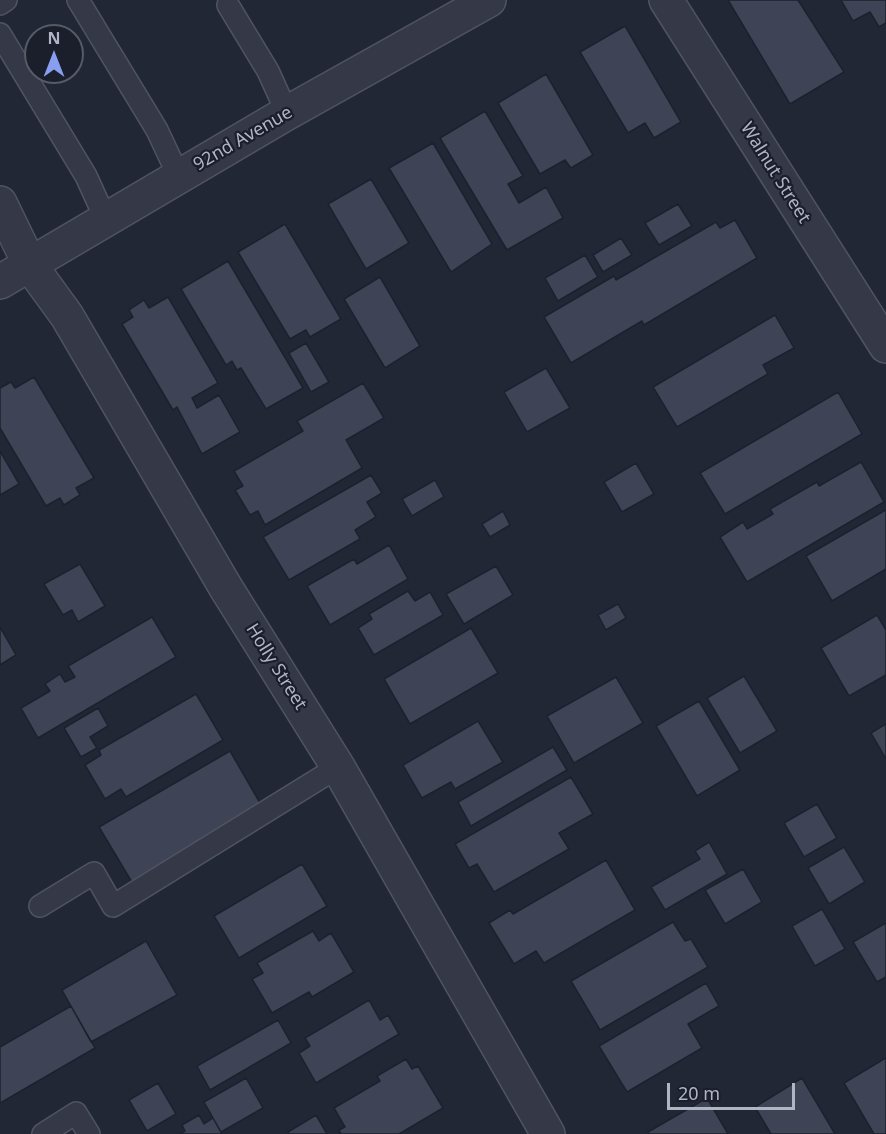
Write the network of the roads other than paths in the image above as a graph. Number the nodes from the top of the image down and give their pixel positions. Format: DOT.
graph roads {
  1 [pos="6,0"];
  2 [pos="78,0"];
  3 [pos="489,0"];
  4 [pos="666,0"];
  5 [pos="0,4"];
  6 [pos="228,5"];
  7 [pos="0,34"];
  8 [pos="287,113"];
  9 [pos="179,177"];
  10 [pos="0,203"];
  11 [pos="106,220"];
  12 [pos="30,265"];
  13 [pos="0,282"];
  14 [pos="886,346"];
  15 [pos="338,767"];
  16 [pos="40,906"];
  17 [pos="44,1134"];
  18 [pos="89,1134"];
  19 [pos="548,1134"];
  1 -- 5 [label="lane"];
  2 -- 9 [label="lane"];
  3 -- 8 [label="street, 92nd Avenue"];
  4 -- 14 [label="street, Walnut Street"];
  6 -- 8 [label="lane"];
  7 -- 11 [label="lane"];
  8 -- 9 [label="street, 92nd Avenue"];
  9 -- 11 [label="street, 92nd Avenue"];
  10 -- 12 [label="street, Holly Street"];
  11 -- 12 [label="street, 92nd Avenue"];
  12 -- 13 [label="street, 92nd Avenue"];
  12 -- 15 [label="street, Holly Street"];
  15 -- 16 [label="lane"];
  15 -- 19 [label="street, Holly Street"];
  17 -- 18 [label="lane"];
}
